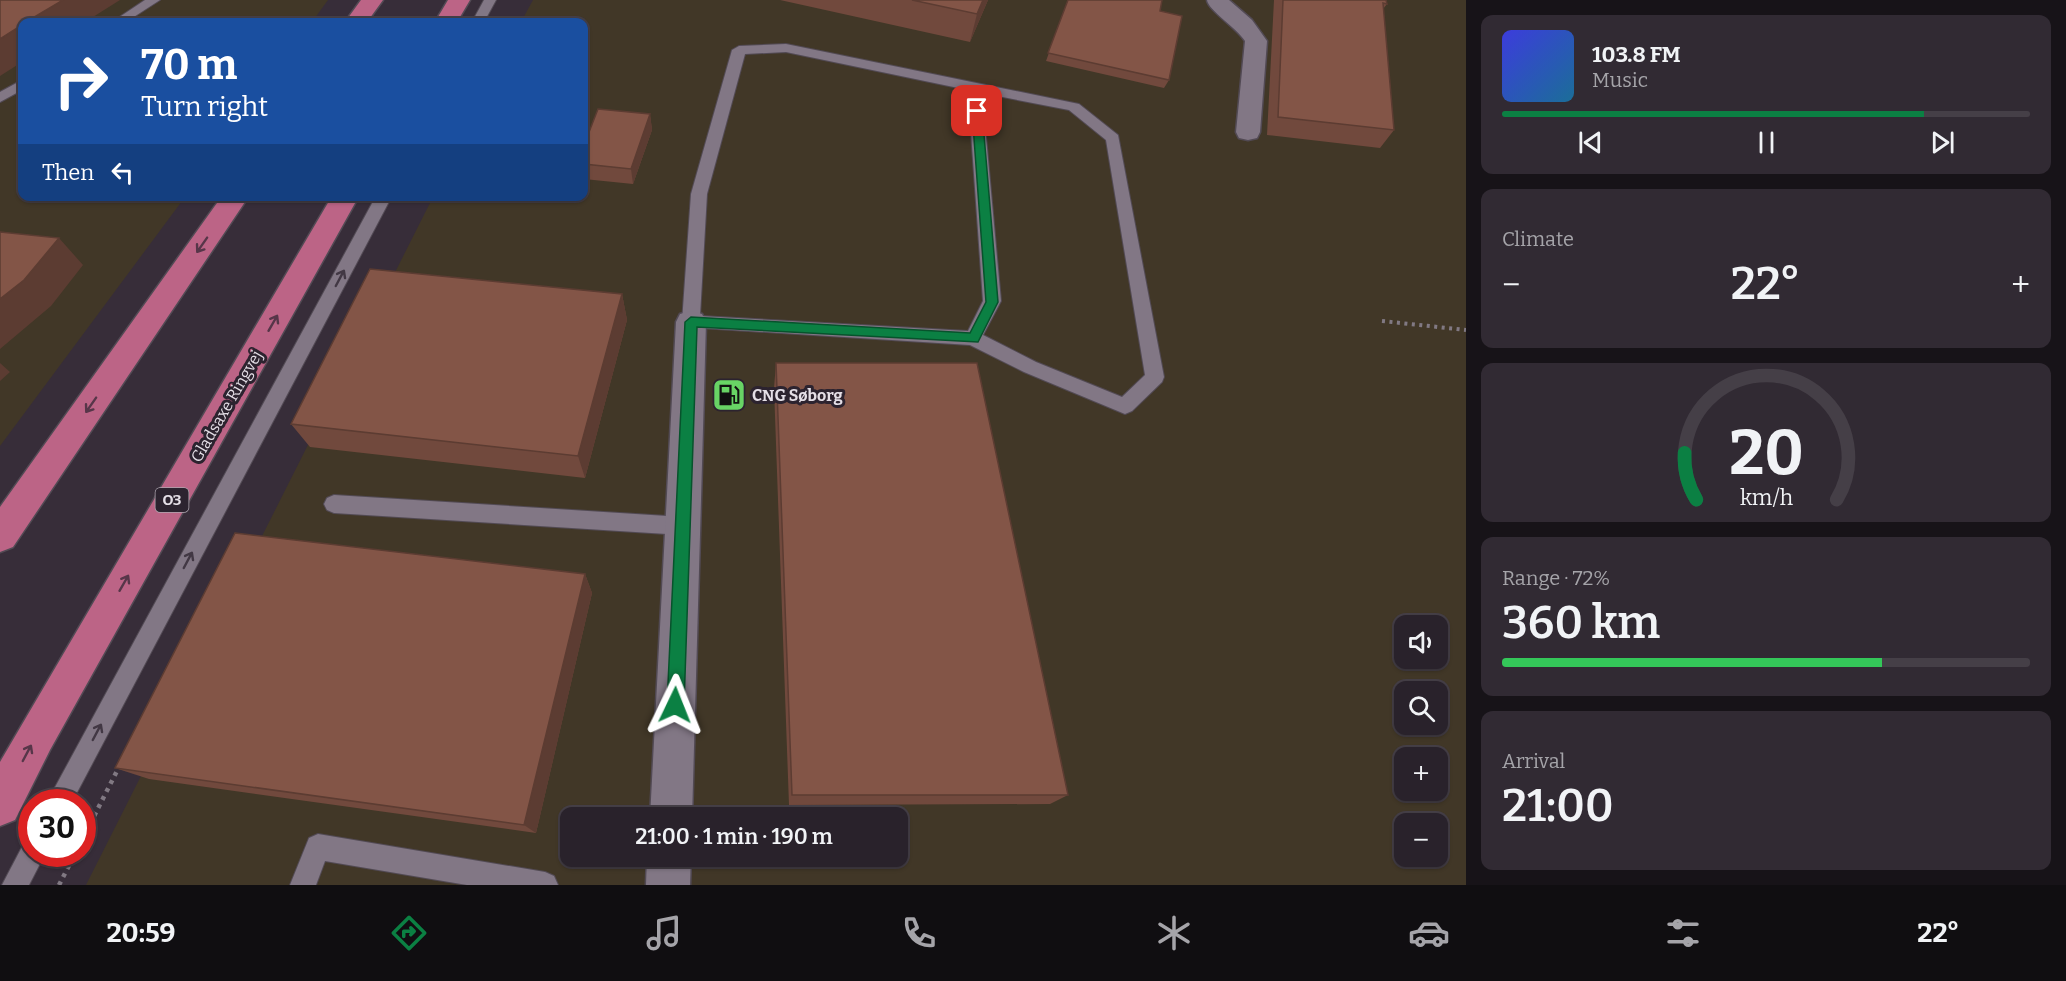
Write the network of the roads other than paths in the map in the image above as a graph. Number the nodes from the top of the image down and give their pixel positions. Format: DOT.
graph roads {
  1 [pos="154,0"];
  2 [pos="372,0"];
  3 [pos="459,0"];
  4 [pos="490,0"];
  5 [pos="1218,0"];
  6 [pos="125,18"];
  7 [pos="359,18"];
  8 [pos="448,18"];
  9 [pos="480,18"];
  10 [pos="18,86"];
  11 [pos="975,87"];
  12 [pos="2,94"];
  13 [pos="1248,132"];
  14 [pos="233,201"];
  15 [pos="343,201"];
  16 [pos="381,201"];
  17 [pos="691,322"];
  18 [pos="973,338"];
  19 [pos="334,504"];
  20 [pos="683,526"];
  21 [pos="0,536"];
  22 [pos="66,789"];
  23 [pos="0,805"];
  24 [pos="671,807"];
  25 [pos="25,867"];
  26 [pos="669,867"];
  27 [pos="15,885"];
  28 [pos="303,885"];
  29 [pos="545,885"];
  30 [pos="668,885"];
  1 -- 6 [label="lane"];
  2 -- 7 [label="main road"];
  3 -- 8 [label="main road"];
  4 -- 9 [label="lane"];
  5 -- 13 [label="street"];
  10 -- 12 [label="lane"];
  11 -- 17 [label="lane"];
  11 -- 18 [label="lane"];
  11 -- 18 [label="lane"];
  14 -- 21 [label="main road, one-way"];
  23 -- 15 [label="main road, Gladsaxe Ringvej / O3, one-way"];
  22 -- 16 [label="lane, one-way"];
  17 -- 18 [label="lane"];
  17 -- 20 [label="street"];
  19 -- 20 [label="lane"];
  20 -- 24 [label="street"];
  25 -- 27 [label="lane"];
  26 -- 30 [label="street"];
  28 -- 29 [label="lane"];
}
